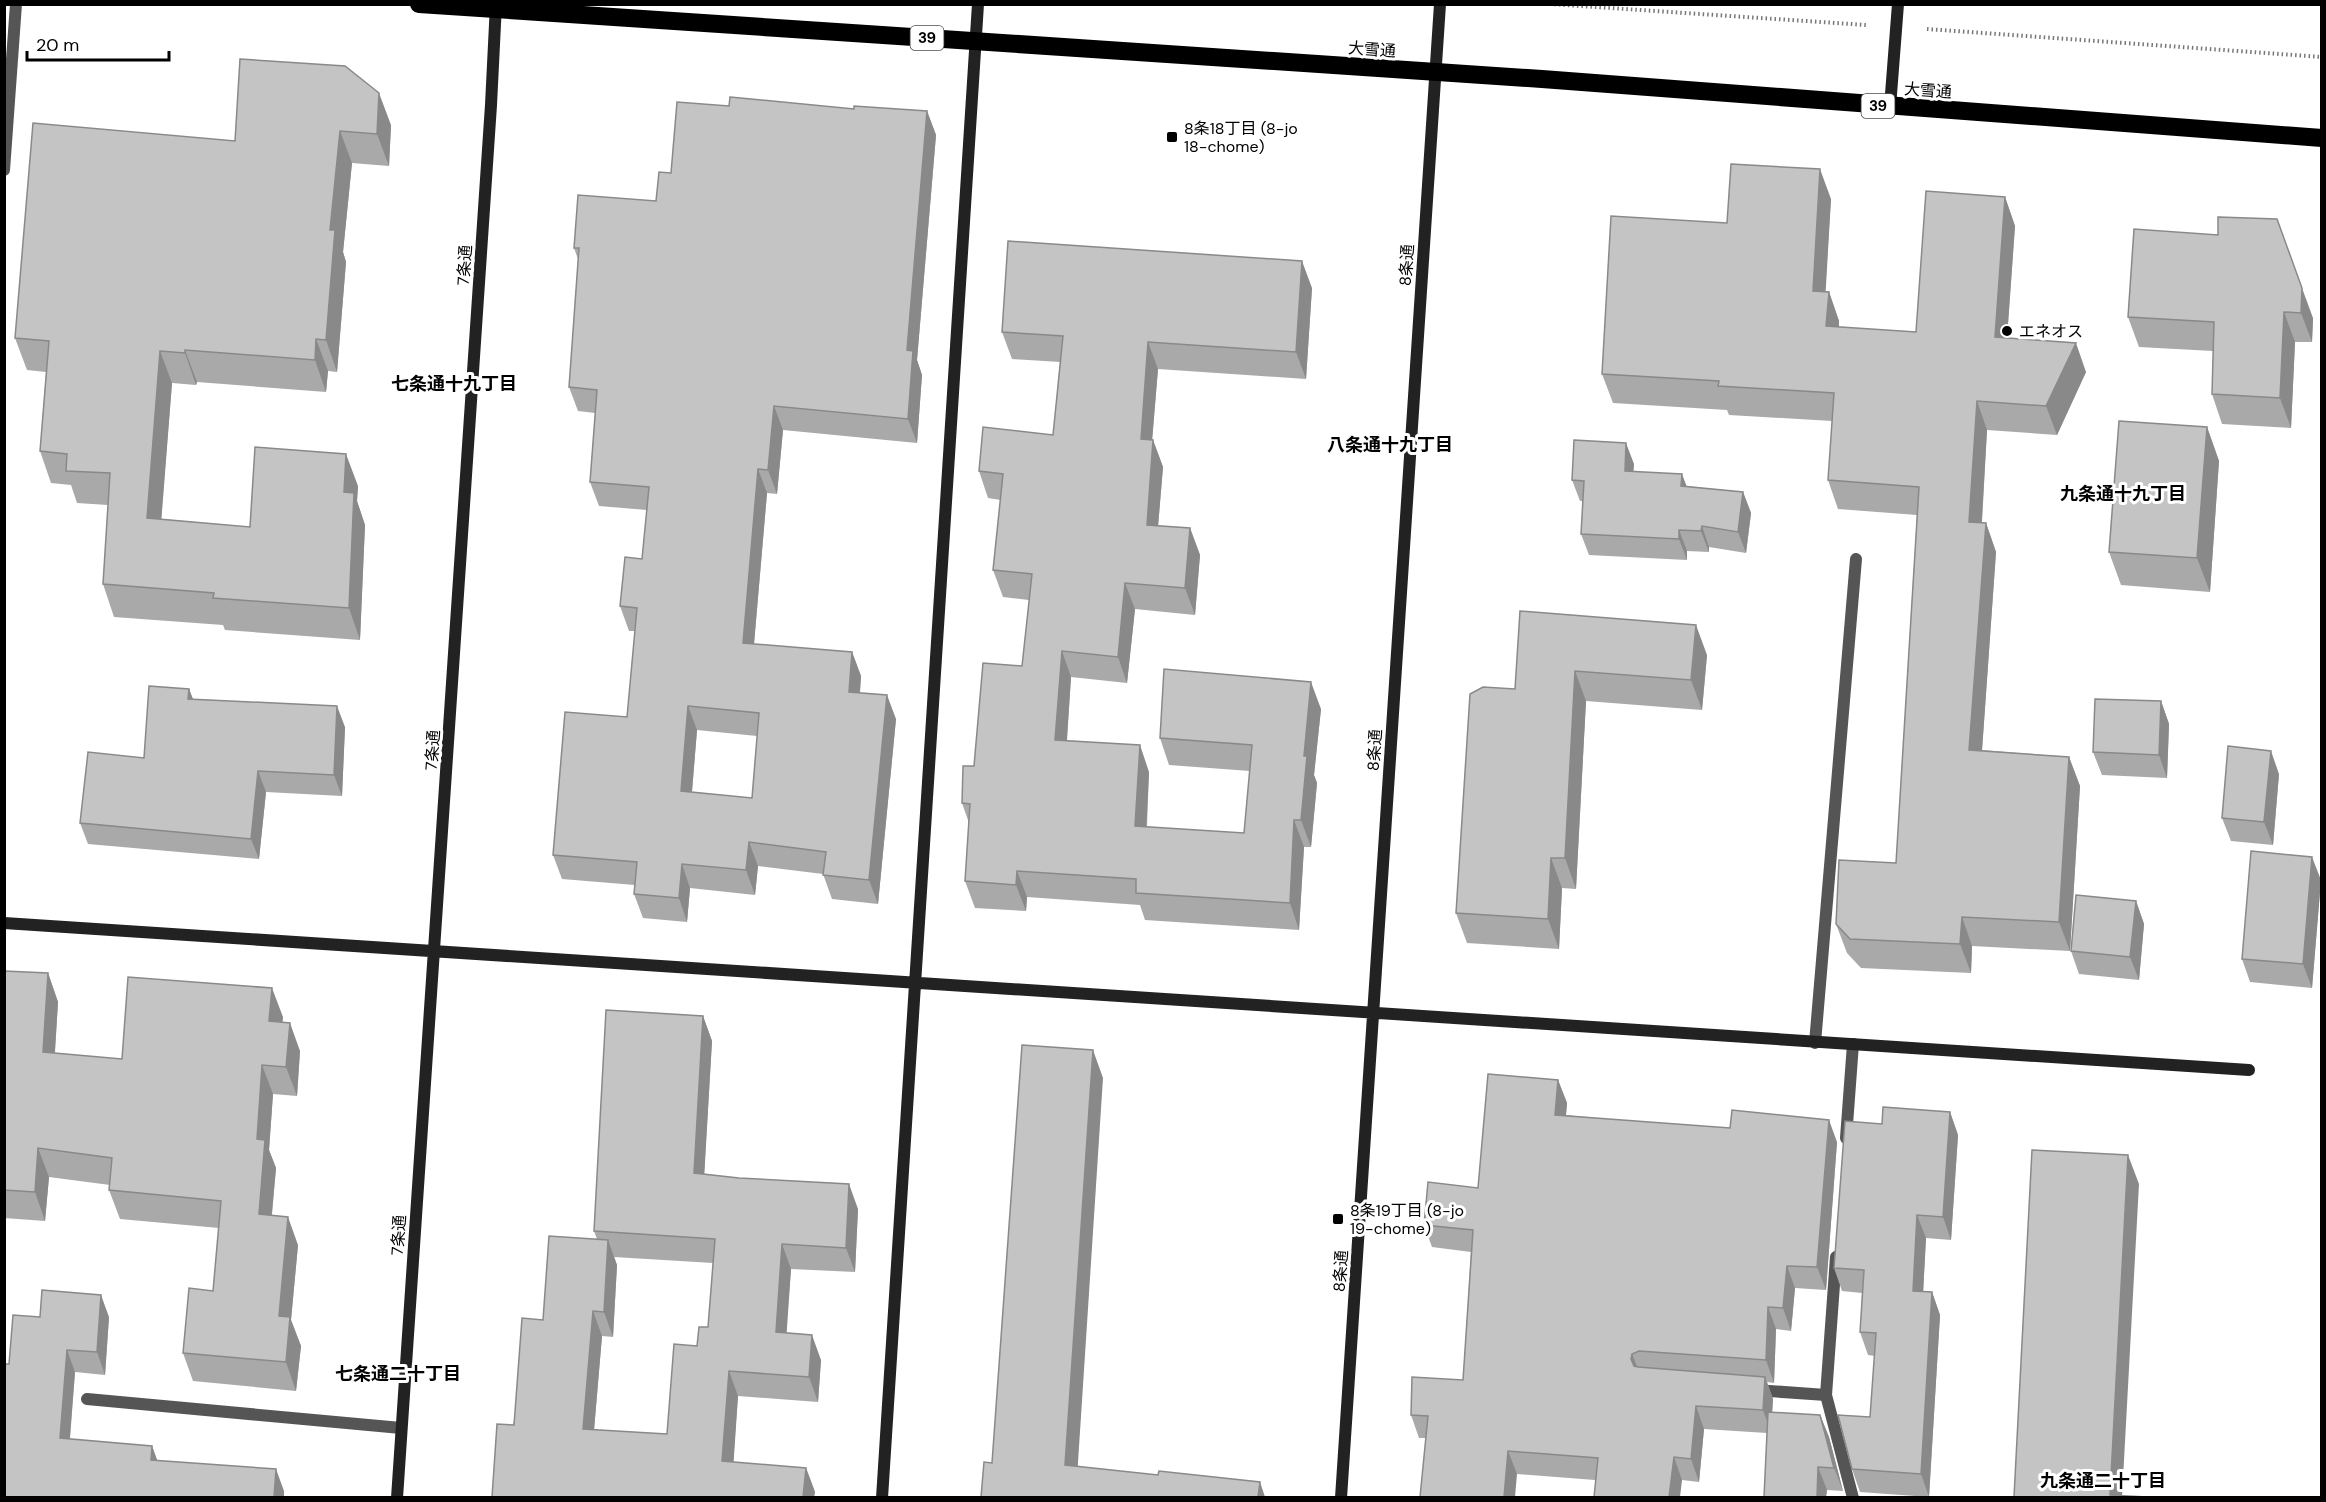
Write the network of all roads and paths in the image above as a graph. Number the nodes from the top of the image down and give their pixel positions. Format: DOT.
graph roads {
  1 [pos="16,4"];
  2 [pos="419,4"];
  3 [pos="978,4"];
  4 [pos="1440,4"];
  5 [pos="1550,4"];
  6 [pos="1898,4"];
  7 [pos="496,7"];
  8 [pos="1896,27"];
  9 [pos="976,41"];
  10 [pos="2322,57"];
  11 [pos="1434,73"];
  12 [pos="1890,107"];
  13 [pos="2322,138"];
  14 [pos="4,170"];
  15 [pos="1856,559"];
  16 [pos="4,923"];
  17 [pos="435,950"];
  18 [pos="917,984"];
  19 [pos="1374,1011"];
  20 [pos="1815,1042"];
  21 [pos="1853,1044"];
  22 [pos="2249,1070"];
  23 [pos="1845,1149"];
  24 [pos="1838,1243"];
  25 [pos="1742,1389"];
  26 [pos="1826,1395"];
  27 [pos="87,1399"];
  28 [pos="401,1428"];
  29 [pos="397,1497"];
  30 [pos="882,1497"];
  31 [pos="1341,1497"];
  32 [pos="1853,1497"];
  1 -- 14 [label="street"];
  2 -- 7 [label="highway, 大雪通 / 39"];
  3 -- 9 [label="street"];
  4 -- 11 [label="street, 8条通"];
  5 -- 8 [label="path"];
  6 -- 8 [label="street"];
  7 -- 9 [label="highway, 大雪通 / 39"];
  7 -- 17 [label="street, 7条通"];
  8 -- 10 [label="path"];
  8 -- 12 [label="street"];
  9 -- 11 [label="highway, 大雪通 / 39"];
  9 -- 18 [label="street"];
  11 -- 12 [label="highway, 大雪通 / 39"];
  11 -- 19 [label="street, 8条通"];
  12 -- 13 [label="highway, 大雪通 / 39"];
  15 -- 20 [label="street"];
  16 -- 17 [label="street"];
  17 -- 18 [label="street"];
  17 -- 28 [label="street, 7条通"];
  18 -- 19 [label="street"];
  18 -- 30 [label="street"];
  19 -- 20 [label="street"];
  19 -- 31 [label="street, 8条通"];
  20 -- 21 [label="street"];
  21 -- 22 [label="street"];
  21 -- 23 [label="street"];
  24 -- 26 [label="street"];
  25 -- 26 [label="street"];
  26 -- 32 [label="street"];
  27 -- 28 [label="street"];
  28 -- 29 [label="street, 7条通"];
}
